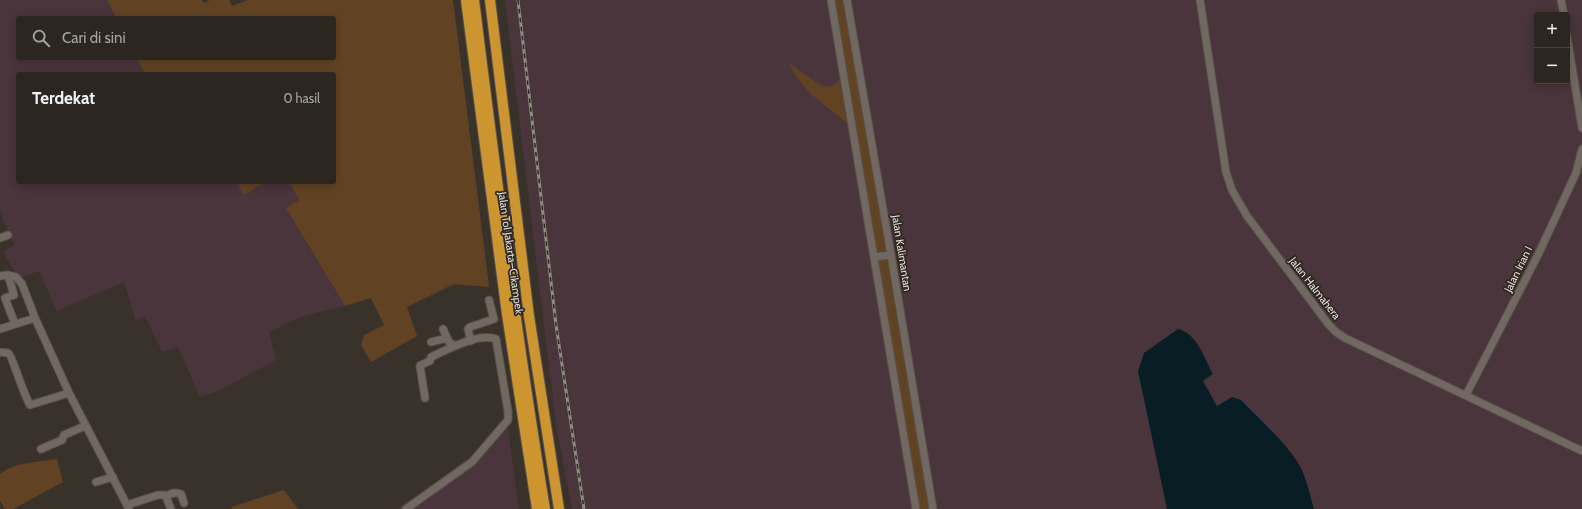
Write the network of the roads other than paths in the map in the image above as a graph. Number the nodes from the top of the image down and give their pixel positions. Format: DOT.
graph roads {
  1 [pos="466,0"];
  2 [pos="474,0"];
  3 [pos="480,0"];
  4 [pos="490,0"];
  5 [pos="831,0"];
  6 [pos="847,0"];
  7 [pos="1200,0"];
  8 [pos="1561,0"];
  9 [pos="1563,12"];
  10 [pos="1569,48"];
  11 [pos="1582,128"];
  12 [pos="1582,149"];
  13 [pos="8,235"];
  14 [pos="0,238"];
  15 [pos="891,255"];
  16 [pos="874,257"];
  17 [pos="8,275"];
  18 [pos="0,276"];
  19 [pos="489,300"];
  20 [pos="35,318"];
  21 [pos="15,324"];
  22 [pos="443,328"];
  23 [pos="0,329"];
  24 [pos="446,338"];
  25 [pos="471,341"];
  26 [pos="431,342"];
  27 [pos="454,345"];
  28 [pos="0,352"];
  29 [pos="69,393"];
  30 [pos="1466,395"];
  31 [pos="425,398"];
  32 [pos="85,426"];
  33 [pos="41,449"];
  34 [pos="1582,451"];
  35 [pos="113,477"];
  36 [pos="96,482"];
  37 [pos="166,497"];
  38 [pos="184,503"];
  39 [pos="128,507"];
  40 [pos="171,509"];
  41 [pos="406,509"];
  42 [pos="538,509"];
  43 [pos="545,509"];
  44 [pos="550,509"];
  45 [pos="559,509"];
  46 [pos="916,509"];
  47 [pos="933,509"];
  1 -- 42 [label="highway, Jalan Tol Jakarta–Cikampek"];
  2 -- 43 [label="highway"];
  3 -- 44 [label="highway"];
  4 -- 45 [label="highway, Jalan Tol Jakarta–Cikampek"];
  5 -- 16 [label="street"];
  6 -- 15 [label="street, Jalan Kalimantan"];
  7 -- 30 [label="street, Jalan Halmahera"];
  8 -- 9 [label="street"];
  10 -- 11 [label="street"];
  12 -- 30 [label="street, Jalan Irian I"];
  13 -- 14 [label="street"];
  15 -- 16 [label="street"];
  15 -- 47 [label="street, Jalan Kalimantan"];
  16 -- 46 [label="street"];
  17 -- 18 [label="street"];
  17 -- 20 [label="street"];
  17 -- 21 [label="street"];
  19 -- 25 [label="street"];
  20 -- 21 [label="street"];
  20 -- 29 [label="street"];
  21 -- 23 [label="street"];
  22 -- 24 [label="street"];
  24 -- 26 [label="street"];
  24 -- 27 [label="street"];
  25 -- 27 [label="street"];
  25 -- 41 [label="street"];
  27 -- 31 [label="street"];
  28 -- 29 [label="street"];
  29 -- 32 [label="street"];
  30 -- 34 [label="street, Jalan Halmahera"];
  32 -- 33 [label="street"];
  32 -- 35 [label="street"];
  35 -- 36 [label="street"];
  35 -- 39 [label="street"];
  37 -- 38 [label="street"];
  37 -- 39 [label="street"];
  37 -- 40 [label="street"];
}
